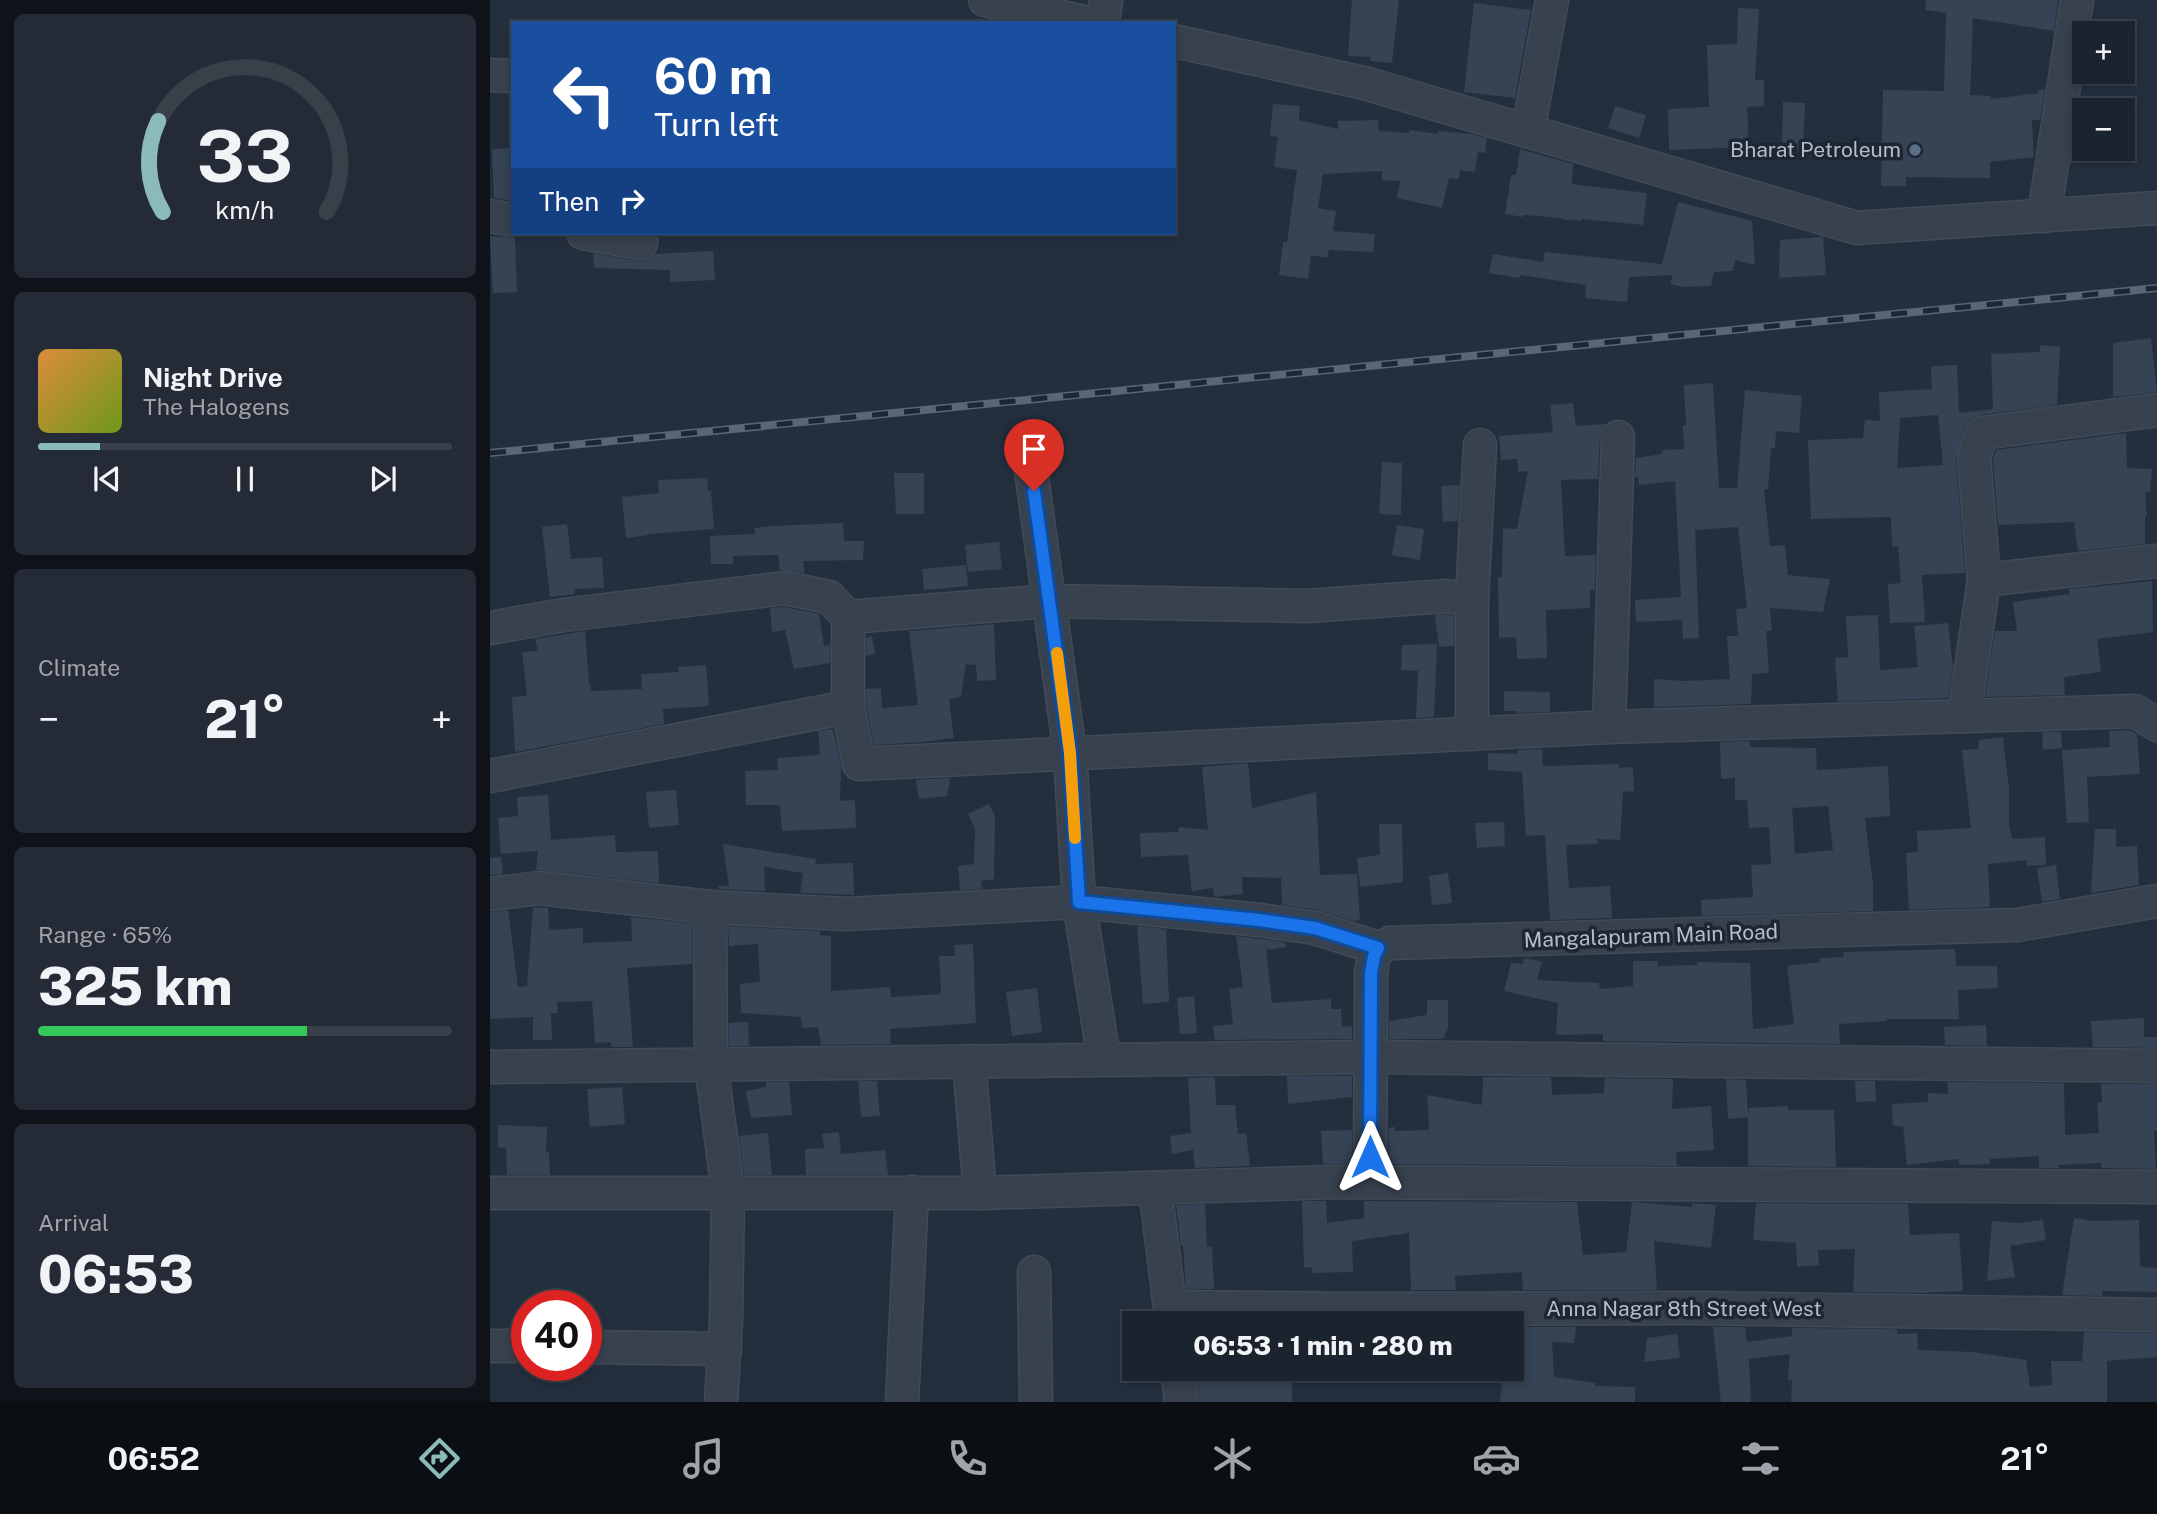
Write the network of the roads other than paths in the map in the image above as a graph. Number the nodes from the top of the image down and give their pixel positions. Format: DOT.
graph roads {
  1 [pos="985,0"];
  2 [pos="1106,0"];
  3 [pos="1552,0"];
  4 [pos="2077,0"];
  5 [pos="1080,21"];
  6 [pos="1103,21"];
  7 [pos="1176,41"];
  8 [pos="490,75"];
  9 [pos="511,76"];
  10 [pos="1528,131"];
  11 [pos="2157,208"];
  12 [pos="490,216"];
  13 [pos="2044,216"];
  14 [pos="511,220"];
  15 [pos="595,235"];
  16 [pos="642,235"];
  17 [pos="2157,410"];
  18 [pos="1618,437"];
  19 [pos="1480,445"];
  20 [pos="1030,463"];
  21 [pos="2157,561"];
  22 [pos="1984,580"];
  23 [pos="1472,600"];
  24 [pos="1050,601"];
  25 [pos="848,617"];
  26 [pos="490,628"];
  27 [pos="848,707"];
  28 [pos="1964,716"];
  29 [pos="2157,725"];
  30 [pos="1609,727"];
  31 [pos="1472,734"];
  32 [pos="1070,753"];
  33 [pos="490,776"];
  34 [pos="490,894"];
  35 [pos="2157,901"];
  36 [pos="1079,902"];
  37 [pos="710,907"];
  38 [pos="1378,948"];
  39 [pos="1370,1057"];
  40 [pos="1104,1059"];
  41 [pos="969,1061"];
  42 [pos="711,1065"];
  43 [pos="2157,1066"];
  44 [pos="490,1067"];
  45 [pos="1370,1182"];
  46 [pos="2157,1187"];
  47 [pos="1155,1188"];
  48 [pos="728,1191"];
  49 [pos="912,1192"];
  50 [pos="490,1193"];
  51 [pos="980,1193"];
  52 [pos="1034,1272"];
  53 [pos="1170,1311"];
  54 [pos="1296,1311"];
  55 [pos="2157,1315"];
  56 [pos="490,1346"];
  57 [pos="511,1346"];
  58 [pos="602,1347"];
  59 [pos="724,1349"];
  60 [pos="1179,1381"];
  61 [pos="722,1402"];
  62 [pos="902,1402"];
  63 [pos="1036,1402"];
  64 [pos="1181,1402"];
  1 -- 5 [label="street"];
  2 -- 6 [label="street"];
  3 -- 10 [label="street"];
  4 -- 13 [label="street"];
  7 -- 10 [label="street"];
  8 -- 9 [label="street"];
  10 -- 13 [label="street"];
  11 -- 13 [label="street"];
  12 -- 14 [label="street"];
  15 -- 16 [label="street"];
  17 -- 22 [label="street"];
  18 -- 30 [label="street"];
  19 -- 23 [label="street"];
  20 -- 24 [label="street"];
  21 -- 22 [label="street"];
  22 -- 28 [label="street"];
  23 -- 24 [label="street"];
  23 -- 31 [label="street"];
  24 -- 25 [label="street"];
  24 -- 32 [label="street"];
  25 -- 26 [label="street"];
  25 -- 27 [label="street"];
  27 -- 32 [label="street"];
  27 -- 33 [label="street"];
  28 -- 29 [label="street"];
  28 -- 30 [label="street"];
  30 -- 31 [label="street"];
  31 -- 32 [label="street"];
  32 -- 36 [label="street"];
  34 -- 37 [label="street"];
  35 -- 38 [label="street, Mangalapuram Main Road"];
  36 -- 37 [label="street"];
  36 -- 38 [label="street"];
  36 -- 40 [label="street"];
  37 -- 42 [label="street"];
  38 -- 39 [label="street"];
  39 -- 40 [label="street"];
  39 -- 43 [label="street"];
  39 -- 45 [label="street"];
  40 -- 41 [label="street"];
  41 -- 42 [label="street"];
  41 -- 51 [label="street"];
  42 -- 44 [label="street"];
  42 -- 48 [label="street"];
  45 -- 46 [label="street"];
  45 -- 47 [label="street"];
  47 -- 51 [label="street"];
  47 -- 53 [label="street"];
  48 -- 49 [label="street"];
  48 -- 50 [label="street"];
  48 -- 59 [label="street"];
  49 -- 51 [label="street"];
  49 -- 62 [label="street"];
  52 -- 63 [label="street"];
  54 -- 55 [label="street, Anna Nagar 8th Street West"];
  56 -- 57 [label="street"];
  58 -- 59 [label="street"];
  59 -- 61 [label="street"];
  60 -- 64 [label="street"];
}
